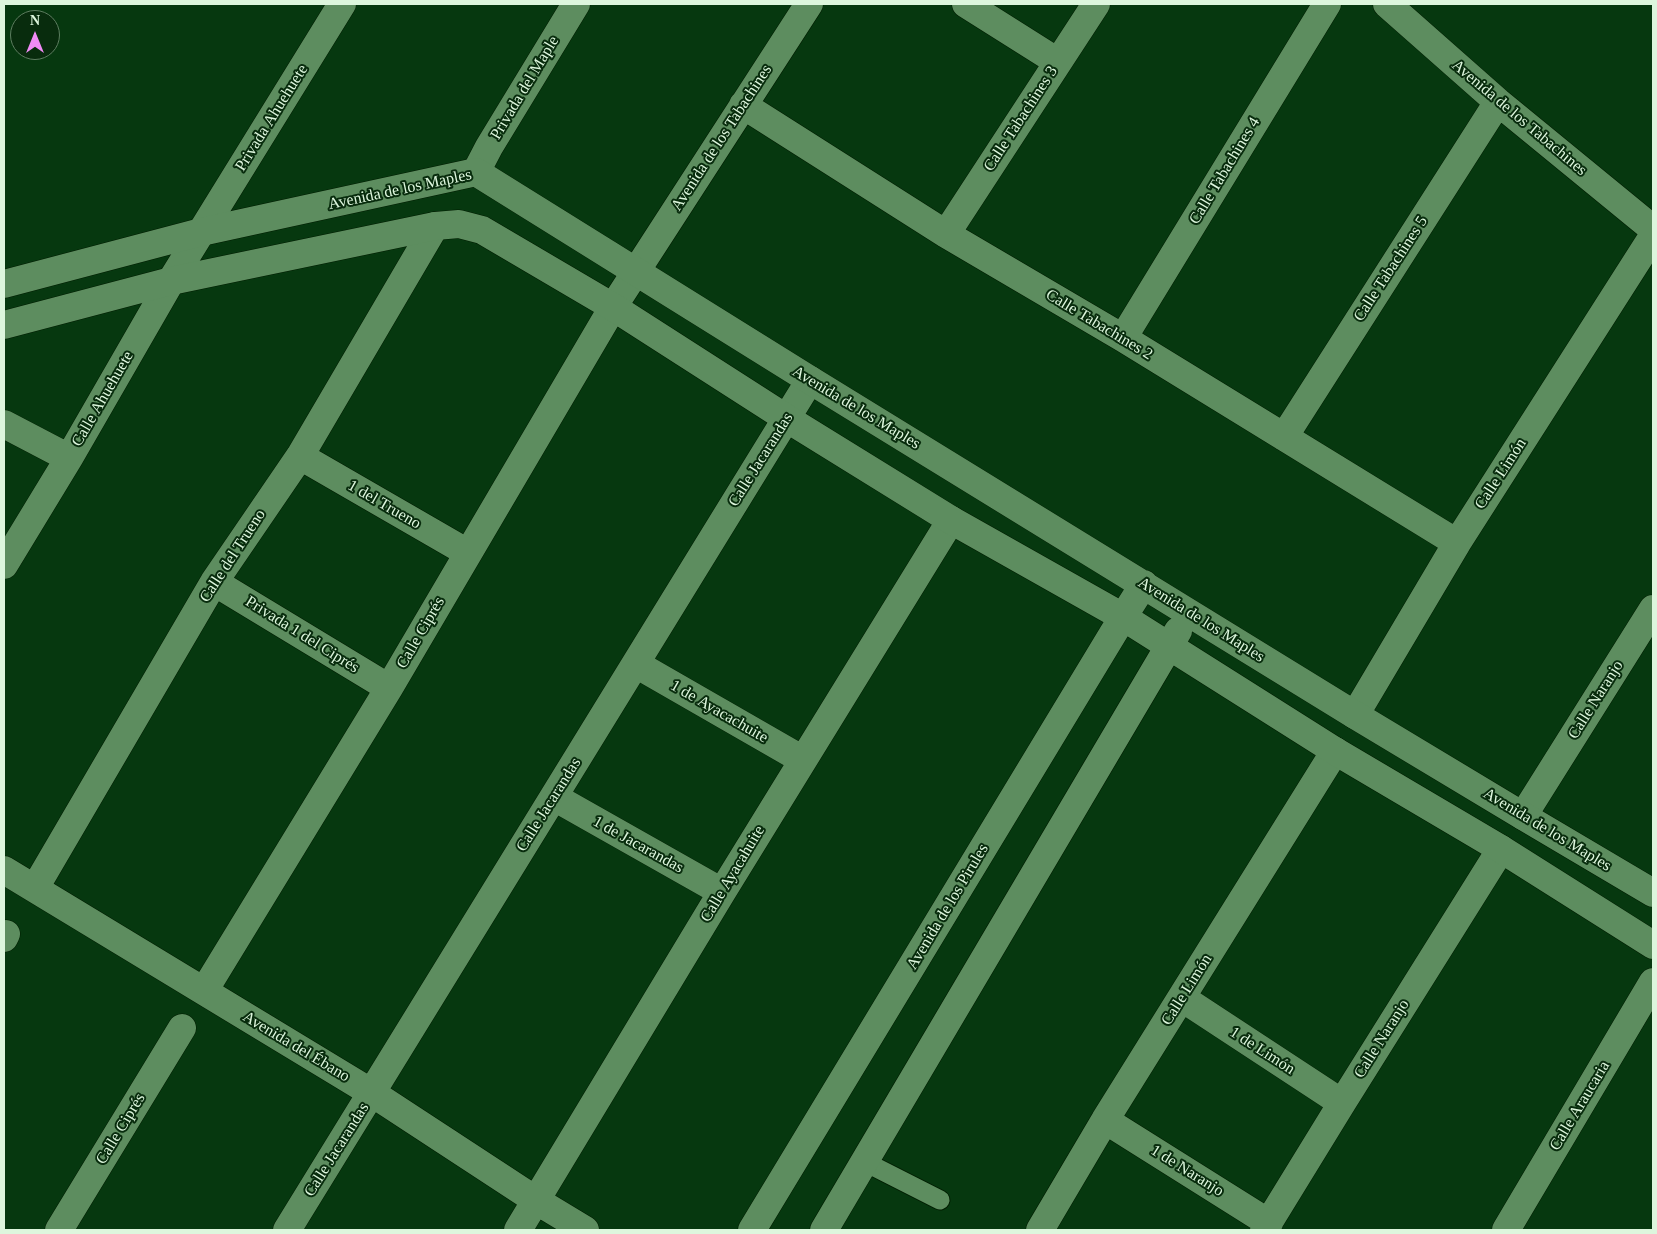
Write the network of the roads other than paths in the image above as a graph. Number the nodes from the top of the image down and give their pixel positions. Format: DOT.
graph roads {
  1 [pos="342,4"];
  2 [pos="576,4"];
  3 [pos="809,4"];
  4 [pos="966,4"];
  5 [pos="1096,4"];
  6 [pos="1327,4"];
  7 [pos="1387,4"];
  8 [pos="1058,62"];
  9 [pos="1498,102"];
  10 [pos="743,105"];
  11 [pos="476,172"];
  12 [pos="435,226"];
  13 [pos="1653,229"];
  14 [pos="201,232"];
  15 [pos="946,234"];
  16 [pos="1653,236"];
  17 [pos="635,272"];
  18 [pos="171,281"];
  19 [pos="4,284"];
  20 [pos="613,307"];
  21 [pos="4,325"];
  22 [pos="1122,338"];
  23 [pos="810,380"];
  24 [pos="786,418"];
  25 [pos="4,424"];
  26 [pos="1284,437"];
  27 [pos="300,456"];
  28 [pos="69,458"];
  29 [pos="951,520"];
  30 [pos="1457,543"];
  31 [pos="468,553"];
  32 [pos="4,565"];
  33 [pos="214,582"];
  34 [pos="1144,584"];
  35 [pos="1653,609"];
  36 [pos="1190,614"];
  37 [pos="1122,617"];
  38 [pos="1168,646"];
  39 [pos="636,664"];
  40 [pos="389,688"];
  41 [pos="1355,715"];
  42 [pos="1335,751"];
  43 [pos="803,760"];
  44 [pos="554,797"];
  45 [pos="1523,816"];
  46 [pos="1501,849"];
  47 [pos="4,870"];
  48 [pos="35,888"];
  49 [pos="722,892"];
  50 [pos="1653,893"];
  51 [pos="1653,945"];
  52 [pos="1653,982"];
  53 [pos="204,991"];
  54 [pos="1182,998"];
  55 [pos="182,1028"];
  56 [pos="372,1093"];
  57 [pos="1342,1103"];
  58 [pos="1106,1120"];
  59 [pos="864,1162"];
  60 [pos="940,1200"];
  61 [pos="537,1201"];
  62 [pos="1266,1227"];
  63 [pos="59,1230"];
  64 [pos="287,1230"];
  65 [pos="518,1230"];
  66 [pos="585,1230"];
  67 [pos="752,1230"];
  68 [pos="824,1230"];
  69 [pos="1040,1230"];
  70 [pos="1506,1230"];
  1 -- 14 [label="street, Privada Ahuehuete"];
  2 -- 11 [label="street, Privada del Maple"];
  3 -- 10 [label="street, Avenida de los Tabachines"];
  4 -- 8 [label="street"];
  5 -- 8 [label="street, Calle Tabachines 3"];
  6 -- 22 [label="street, Calle Tabachines 4"];
  7 -- 9 [label="street, Avenida de los Tabachines"];
  8 -- 15 [label="street, Calle Tabachines 3"];
  9 -- 13 [label="street, Avenida de los Tabachines"];
  9 -- 26 [label="street, Calle Tabachines 5"];
  10 -- 15 [label="street, Calle Tabachines 2"];
  10 -- 17 [label="street, Avenida de los Tabachines"];
  11 -- 14 [label="street, Avenida de los Maples"];
  11 -- 17 [label="street, Avenida de los Maples"];
  12 -- 18 [label="street"];
  12 -- 20 [label="street"];
  12 -- 27 [label="street, Calle del Trueno"];
  14 -- 18 [label="street, Calle Ahuehuete"];
  14 -- 19 [label="street, Avenida de los Maples"];
  15 -- 22 [label="street, Calle Tabachines 2"];
  16 -- 30 [label="street, Calle Limón"];
  17 -- 20 [label="street, Calle Ciprés"];
  17 -- 23 [label="street, Avenida de los Maples"];
  18 -- 21 [label="street"];
  18 -- 28 [label="street, Calle Ahuehuete"];
  20 -- 24 [label="street"];
  20 -- 31 [label="street, Calle Ciprés"];
  22 -- 26 [label="street, Calle Tabachines 2"];
  23 -- 24 [label="street, Calle Jacarandas"];
  23 -- 34 [label="street, Avenida de los Maples"];
  24 -- 29 [label="street"];
  24 -- 39 [label="street, Calle Jacarandas"];
  25 -- 28 [label="street"];
  26 -- 30 [label="street, Calle Tabachines 2"];
  27 -- 31 [label="street, 1 del Trueno"];
  27 -- 33 [label="street, Calle del Trueno"];
  28 -- 32 [label="street, Calle Ahuehuete"];
  29 -- 37 [label="street"];
  29 -- 43 [label="street, Calle Ayacahuite"];
  30 -- 41 [label="street, Calle Limón"];
  31 -- 40 [label="street, Calle Ciprés"];
  33 -- 40 [label="street, Privada 1 del Ciprés"];
  33 -- 48 [label="street, Calle del Trueno"];
  34 -- 36 [label="street, Avenida de los Maples"];
  34 -- 37 [label="street, Avenida de los Pirules"];
  35 -- 45 [label="street, Calle Naranjo"];
  36 -- 38 [label="street"];
  36 -- 41 [label="street, Avenida de los Maples"];
  37 -- 38 [label="street"];
  37 -- 67 [label="street, Avenida de los Pirules"];
  38 -- 42 [label="street"];
  38 -- 59 [label="street"];
  39 -- 43 [label="street, 1 de Ayacachuite"];
  39 -- 44 [label="street, Calle Jacarandas"];
  40 -- 53 [label="street, Calle Ciprés"];
  41 -- 45 [label="street, Avenida de los Maples"];
  42 -- 46 [label="street"];
  42 -- 54 [label="street, Calle Limón"];
  43 -- 49 [label="street, Calle Ayacahuite"];
  44 -- 49 [label="street, 1 de Jacarandas"];
  44 -- 56 [label="street, Calle Jacarandas"];
  45 -- 50 [label="street, Avenida de los Maples"];
  46 -- 51 [label="street"];
  46 -- 57 [label="street, Calle Naranjo"];
  47 -- 48 [label="street, Avenida del Ébano"];
  48 -- 53 [label="street, Avenida del Ébano"];
  49 -- 61 [label="street, Calle Ayacahuite"];
  52 -- 70 [label="street, Calle Araucaria"];
  53 -- 56 [label="street, Avenida del Ébano"];
  54 -- 57 [label="street, 1 de Limón"];
  54 -- 58 [label="street, Calle Limón"];
  55 -- 63 [label="street, Calle Ciprés"];
  56 -- 61 [label="street, Avenida del Ébano"];
  56 -- 64 [label="street, Calle Jacarandas"];
  57 -- 62 [label="street, Calle Naranjo"];
  58 -- 62 [label="street, 1 de Naranjo"];
  58 -- 69 [label="street, Calle Limón"];
  59 -- 60 [label="lane"];
  59 -- 68 [label="street"];
  61 -- 65 [label="street, Calle Ayacahuite"];
  61 -- 66 [label="street, Avenida del Ébano"];
}
